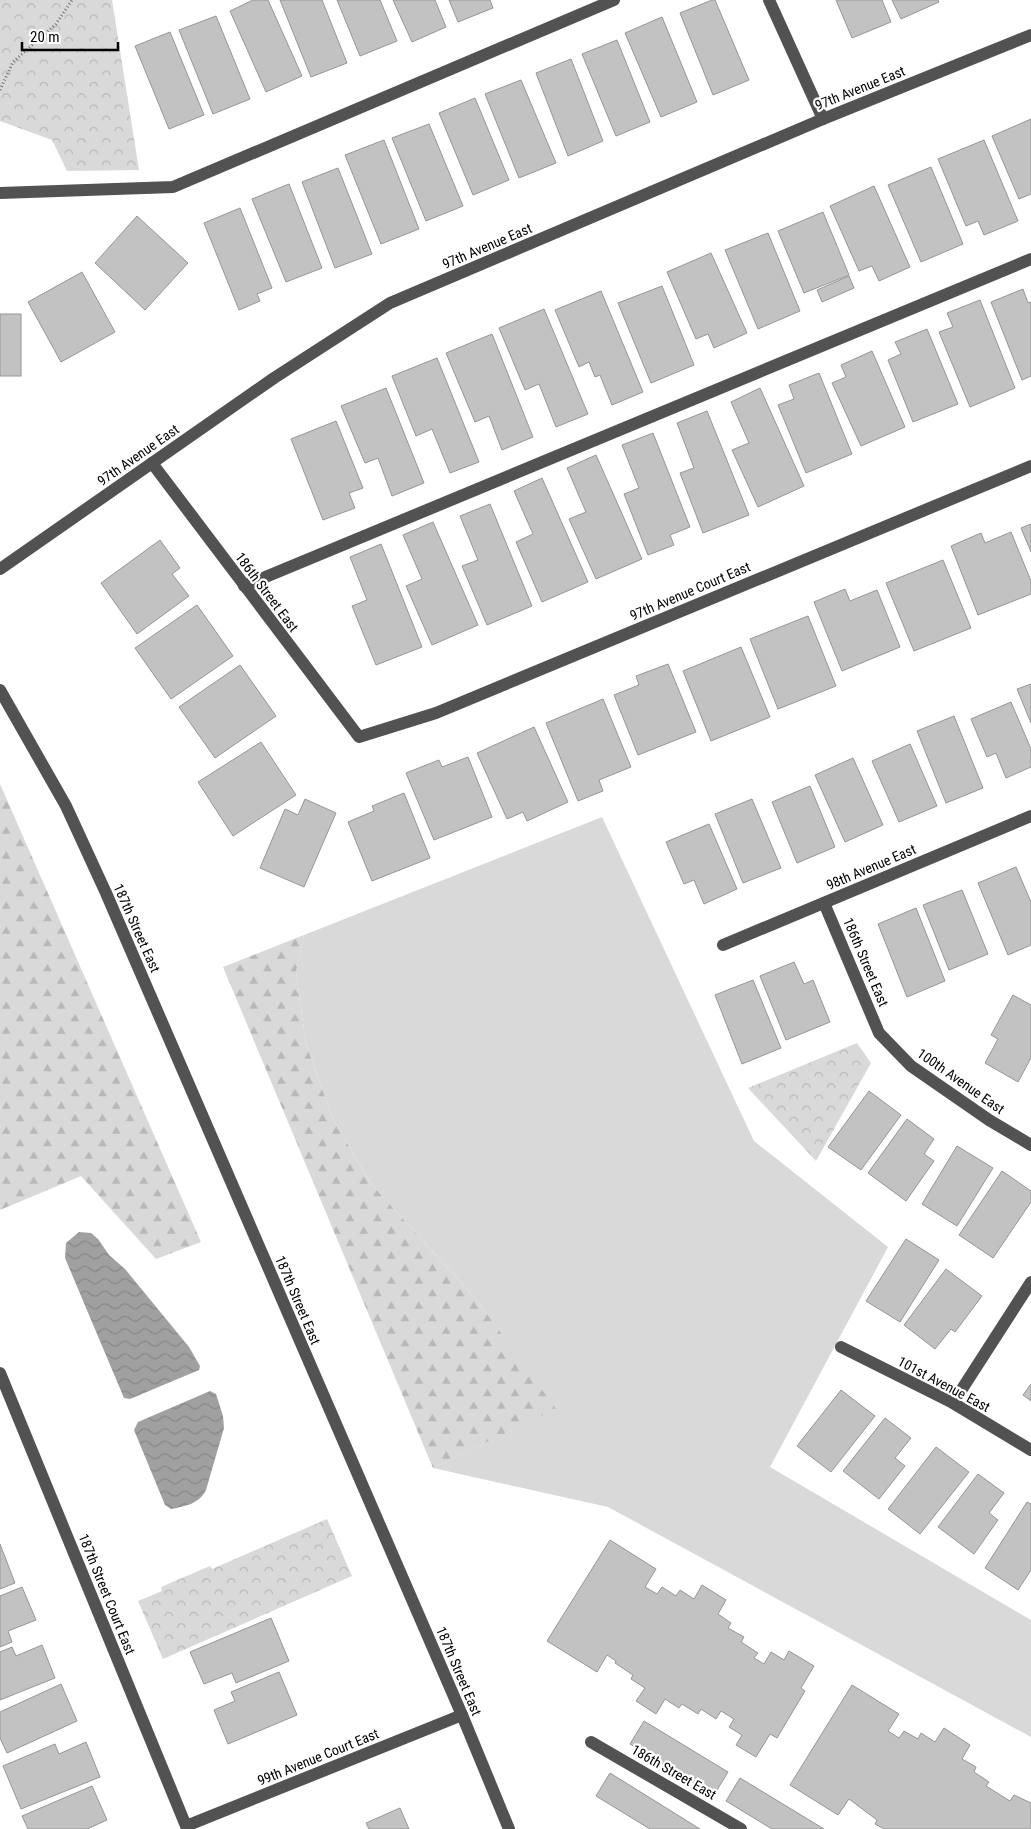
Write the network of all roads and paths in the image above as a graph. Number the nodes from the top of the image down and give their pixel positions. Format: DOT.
graph roads {
  1 [pos="72,0"];
  2 [pos="614,0"];
  3 [pos="769,0"];
  4 [pos="1031,34"];
  5 [pos="0,90"];
  6 [pos="823,119"];
  7 [pos="0,193"];
  8 [pos="1031,260"];
  9 [pos="152,463"];
  10 [pos="1031,466"];
  11 [pos="0,569"];
  12 [pos="244,586"];
  13 [pos="0,690"];
  14 [pos="359,737"];
  15 [pos="1031,816"];
  16 [pos="824,903"];
  17 [pos="723,945"];
  18 [pos="880,1034"];
  19 [pos="1031,1145"];
  20 [pos="1031,1282"];
  21 [pos="841,1347"];
  22 [pos="0,1373"];
  23 [pos="953,1403"];
  24 [pos="1031,1450"];
  25 [pos="462,1714"];
  26 [pos="591,1742"];
  27 [pos="186,1826"];
  28 [pos="509,1829"];
  29 [pos="741,1829"];
  1 -- 5 [label="path"];
  2 -- 7 [label="street"];
  3 -- 6 [label="street"];
  4 -- 6 [label="street, 97th Avenue East"];
  6 -- 9 [label="street, 97th Avenue East"];
  8 -- 12 [label="street"];
  9 -- 11 [label="street, 97th Avenue East"];
  9 -- 12 [label="street, 186th Street East"];
  10 -- 14 [label="street, 97th Avenue Court East"];
  12 -- 14 [label="street, 186th Street East"];
  13 -- 25 [label="street, 187th Street East"];
  15 -- 16 [label="street, 98th Avenue East"];
  16 -- 17 [label="street, 98th Avenue East"];
  16 -- 18 [label="street, 186th Street East"];
  18 -- 19 [label="street, 100th Avenue East"];
  20 -- 23 [label="street"];
  21 -- 23 [label="street, 101st Avenue East"];
  22 -- 27 [label="street, 187th Street Court East"];
  23 -- 24 [label="street, 101st Avenue East"];
  25 -- 27 [label="street, 99th Avenue Court East"];
  25 -- 28 [label="street, 187th Street East"];
  26 -- 29 [label="street, 186th Street East"];
}
